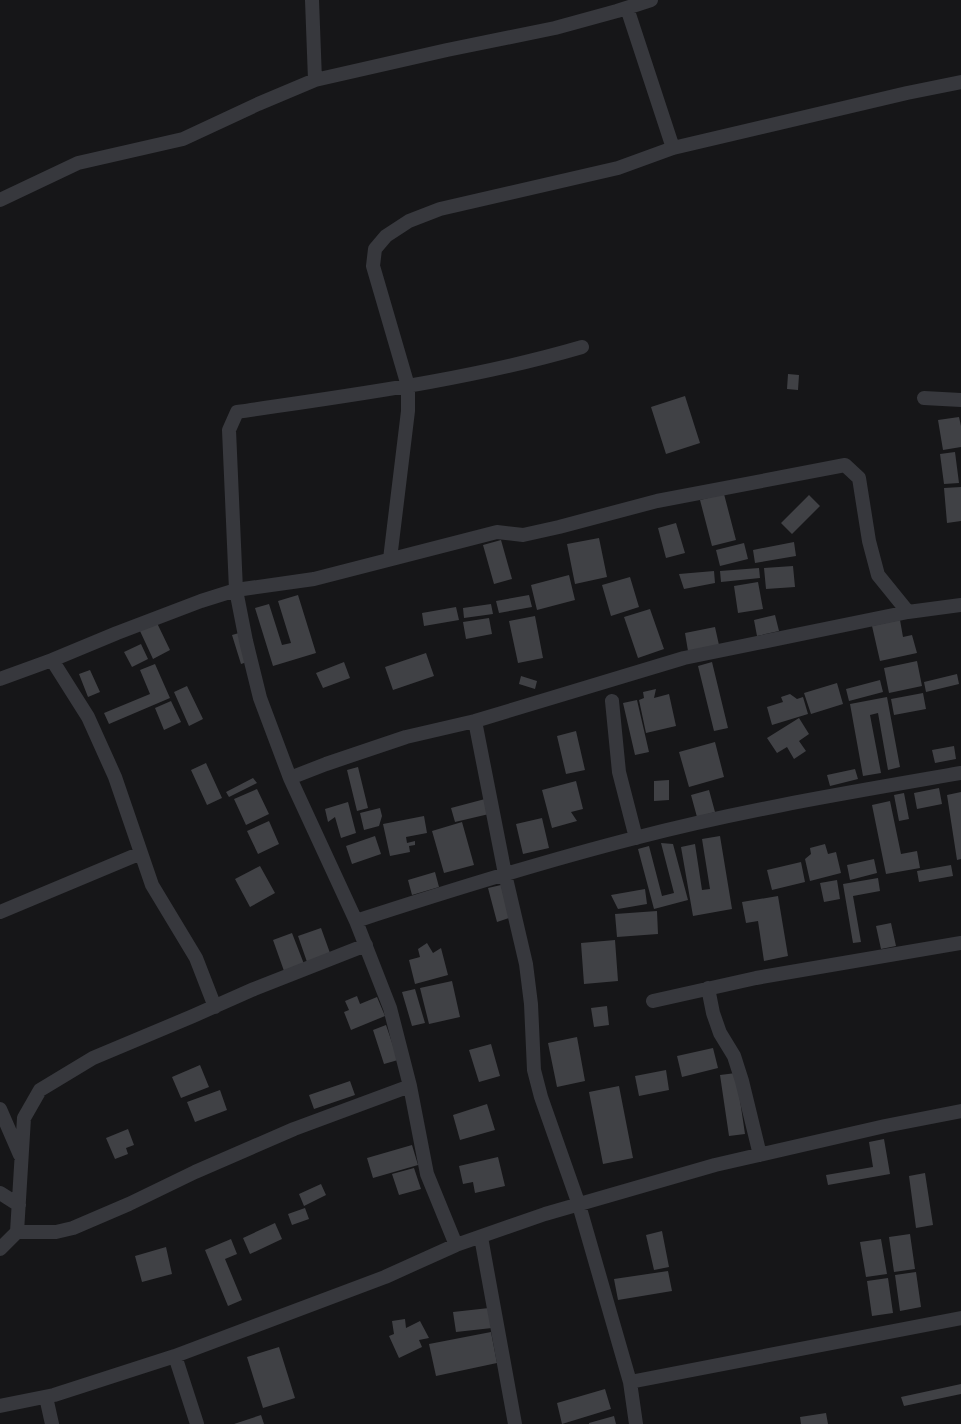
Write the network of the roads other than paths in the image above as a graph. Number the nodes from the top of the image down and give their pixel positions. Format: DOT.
graph roads {
  1 [pos="312,0"];
  2 [pos="651,0"];
  3 [pos="627,8"];
  4 [pos="315,80"];
  5 [pos="961,82"];
  6 [pos="673,148"];
  7 [pos="0,200"];
  8 [pos="582,347"];
  9 [pos="408,386"];
  10 [pos="924,398"];
  11 [pos="961,400"];
  12 [pos="390,559"];
  13 [pos="236,590"];
  14 [pos="961,605"];
  15 [pos="908,612"];
  16 [pos="52,660"];
  17 [pos="0,679"];
  18 [pos="612,701"];
  19 [pos="475,721"];
  20 [pos="961,773"];
  21 [pos="290,778"];
  22 [pos="636,838"];
  23 [pos="141,853"];
  24 [pos="505,874"];
  25 [pos="0,912"];
  26 [pos="356,921"];
  27 [pos="961,943"];
  28 [pos="366,945"];
  29 [pos="708,988"];
  30 [pos="652,1001"];
  31 [pos="215,1007"];
  32 [pos="410,1086"];
  33 [pos="0,1109"];
  34 [pos="961,1111"];
  35 [pos="760,1155"];
  36 [pos="21,1158"];
  37 [pos="0,1193"];
  38 [pos="579,1204"];
  39 [pos="19,1205"];
  40 [pos="17,1232"];
  41 [pos="481,1237"];
  42 [pos="456,1245"];
  43 [pos="0,1249"];
  44 [pos="961,1318"];
  45 [pos="175,1356"];
  46 [pos="630,1382"];
  47 [pos="46,1396"];
  48 [pos="0,1406"];
  49 [pos="52,1424"];
  50 [pos="197,1424"];
  51 [pos="515,1424"];
  52 [pos="636,1424"];
  1 -- 4 [label="street"];
  2 -- 3 [label="street"];
  3 -- 4 [label="street"];
  3 -- 6 [label="street"];
  4 -- 7 [label="street"];
  5 -- 6 [label="street"];
  6 -- 9 [label="street"];
  8 -- 9 [label="street"];
  9 -- 12 [label="street"];
  9 -- 13 [label="street"];
  10 -- 11 [label="street"];
  12 -- 13 [label="street"];
  12 -- 15 [label="street"];
  13 -- 16 [label="street"];
  13 -- 21 [label="street"];
  14 -- 15 [label="street"];
  15 -- 19 [label="street"];
  16 -- 17 [label="street"];
  16 -- 23 [label="street"];
  18 -- 22 [label="street"];
  19 -- 21 [label="street"];
  19 -- 24 [label="street"];
  20 -- 22 [label="street"];
  21 -- 26 [label="street"];
  22 -- 24 [label="street"];
  23 -- 25 [label="street"];
  23 -- 31 [label="street"];
  24 -- 26 [label="street"];
  24 -- 38 [label="street"];
  26 -- 28 [label="street"];
  27 -- 29 [label="street"];
  28 -- 31 [label="street"];
  28 -- 32 [label="street"];
  29 -- 30 [label="street"];
  29 -- 35 [label="street"];
  31 -- 36 [label="street"];
  32 -- 40 [label="street"];
  32 -- 42 [label="street"];
  33 -- 36 [label="street"];
  34 -- 35 [label="street"];
  35 -- 38 [label="street"];
  36 -- 39 [label="street"];
  37 -- 39 [label="street"];
  38 -- 41 [label="street"];
  38 -- 46 [label="street"];
  39 -- 40 [label="street"];
  40 -- 43 [label="street"];
  41 -- 42 [label="street"];
  41 -- 51 [label="street"];
  42 -- 45 [label="street"];
  44 -- 46 [label="street"];
  45 -- 47 [label="street"];
  45 -- 50 [label="street"];
  46 -- 52 [label="street"];
  47 -- 48 [label="street"];
  47 -- 49 [label="street"];
}
